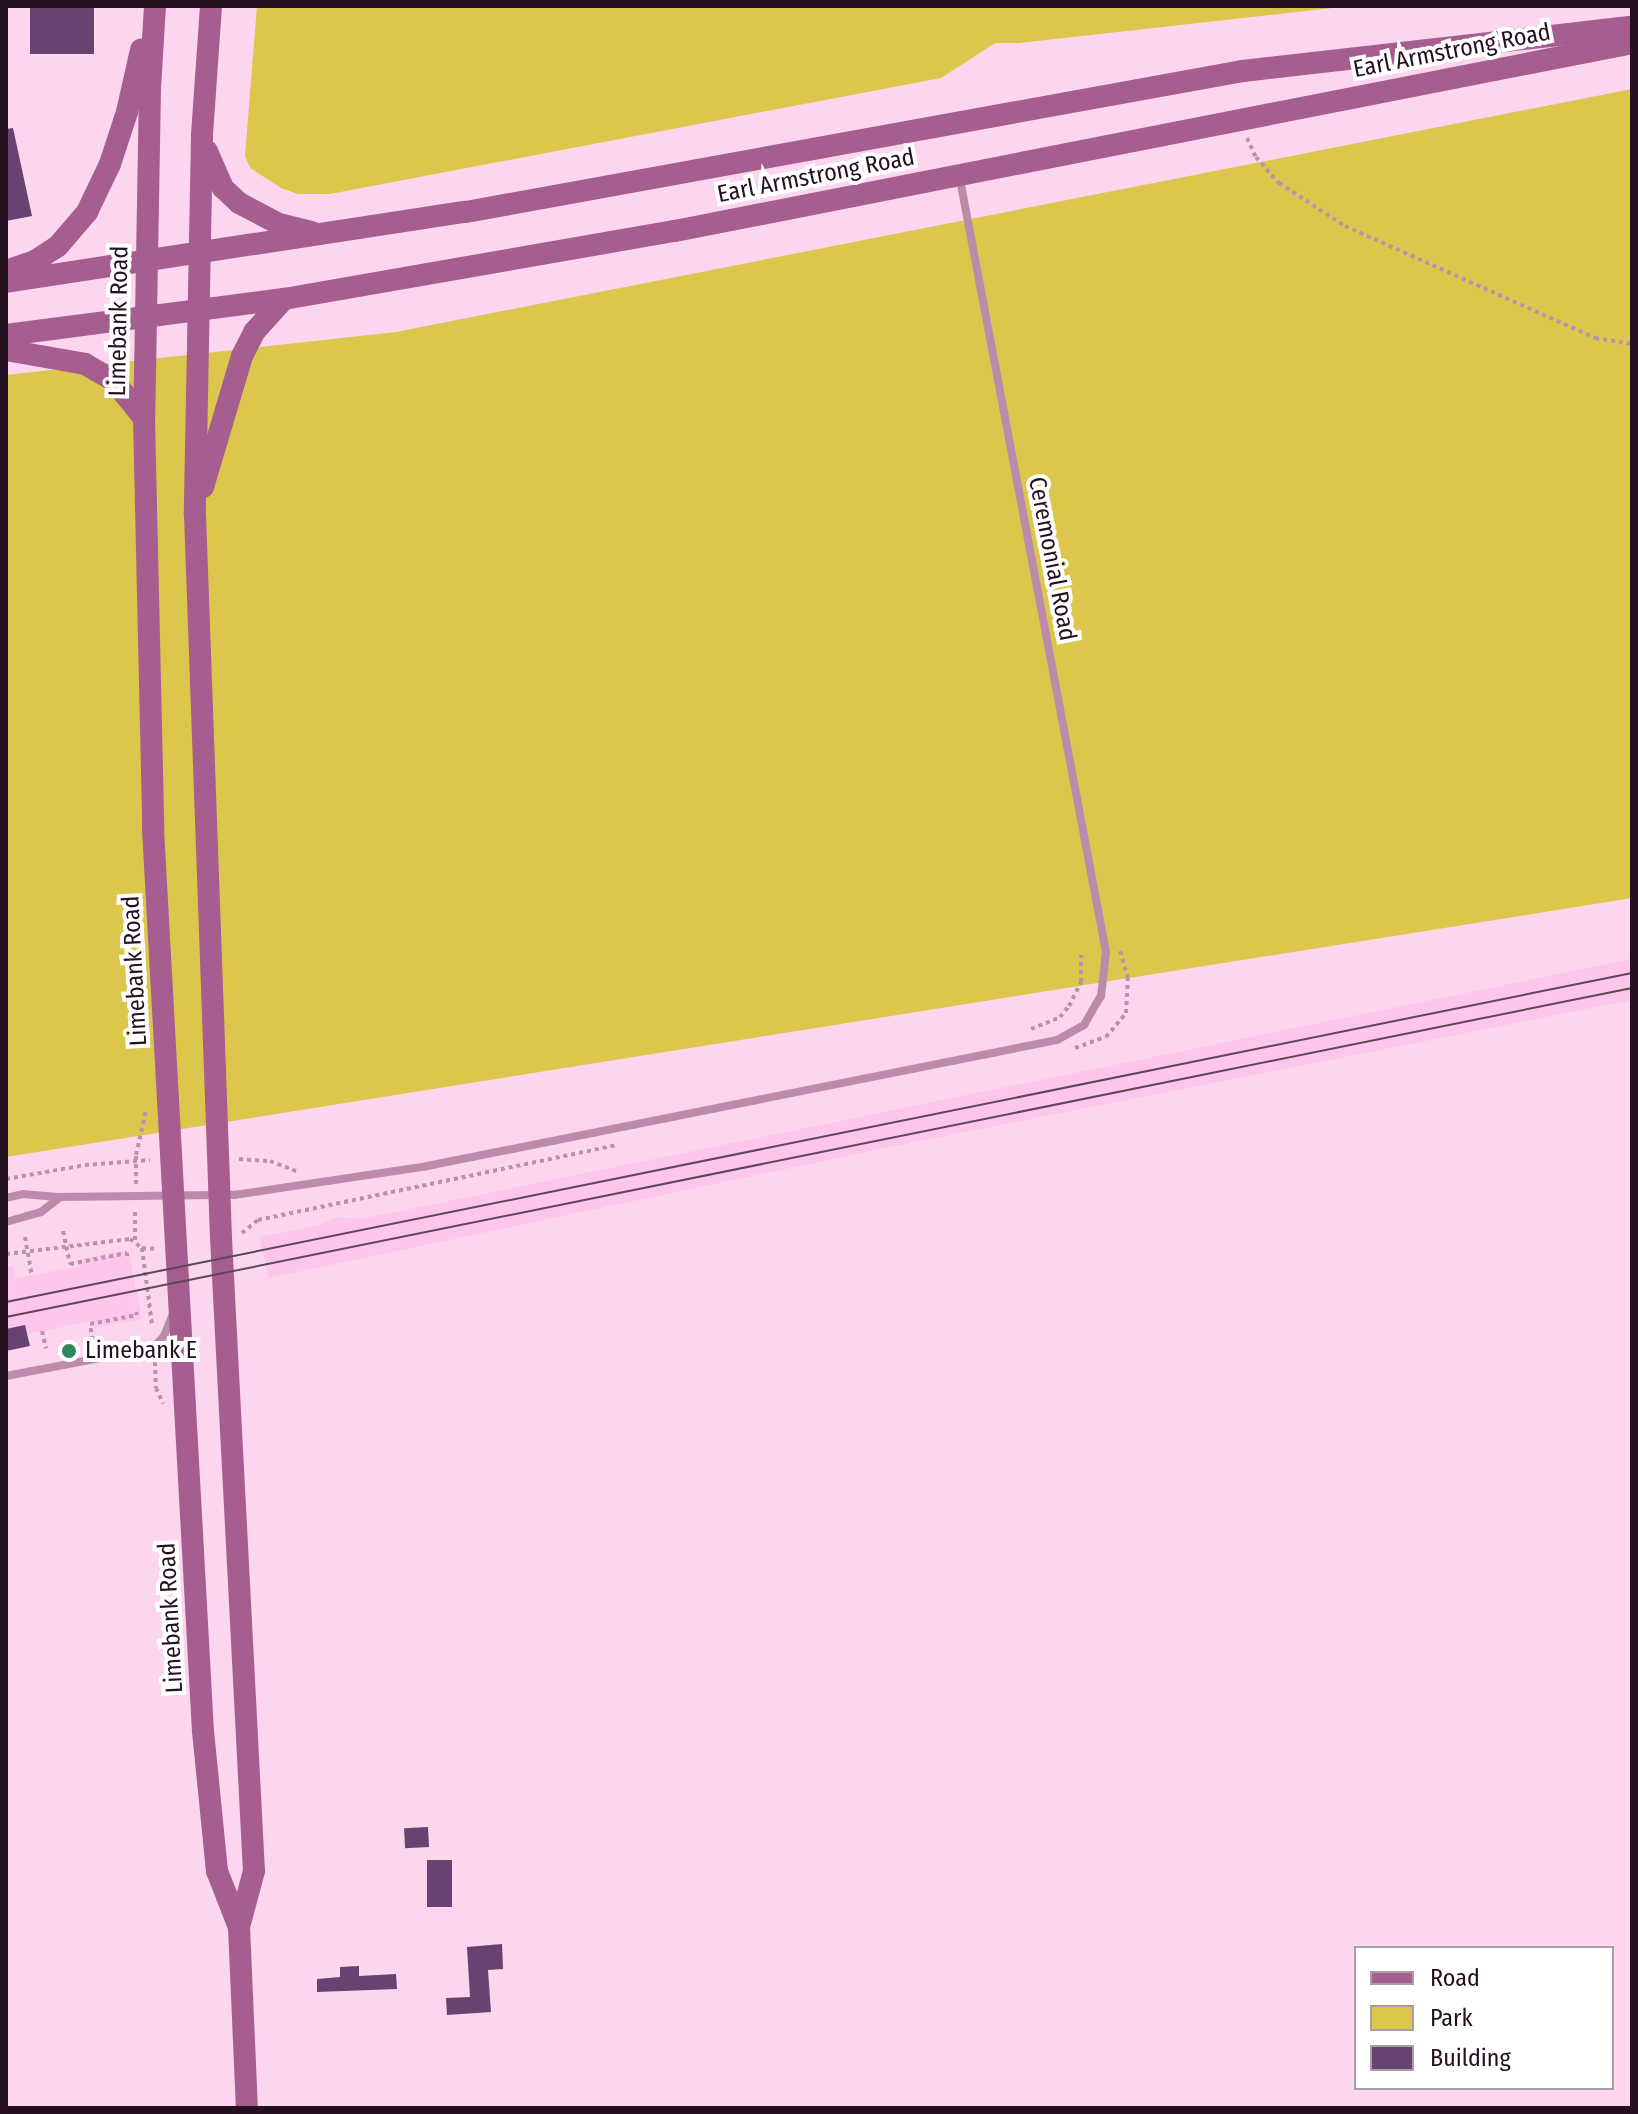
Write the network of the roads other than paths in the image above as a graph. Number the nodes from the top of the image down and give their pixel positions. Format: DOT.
graph roads {
  1 [pos="153,6"];
  2 [pos="211,6"];
  3 [pos="1632,27"];
  4 [pos="1632,43"];
  5 [pos="202,136"];
  6 [pos="959,174"];
  7 [pos="325,235"];
  8 [pos="199,255"];
  9 [pos="146,262"];
  10 [pos="6,271"];
  11 [pos="6,282"];
  12 [pos="284,299"];
  13 [pos="198,309"];
  14 [pos="146,316"];
  15 [pos="6,335"];
  16 [pos="6,350"];
  17 [pos="144,418"];
  18 [pos="195,515"];
  19 [pos="219,1195"];
  20 [pos="172,1196"];
  21 [pos="60,1197"];
  22 [pos="6,1198"];
  23 [pos="6,1222"];
  24 [pos="179,1292"];
  25 [pos="6,1376"];
  26 [pos="239,1927"];
  27 [pos="247,2108"];
  1 -- 9 [label="main road, Limebank Road"];
  1 -- 10 [label="main road"];
  2 -- 5 [label="main road, Limebank Road"];
  3 -- 7 [label="main road, Earl Armstrong Road"];
  4 -- 6 [label="main road, Earl Armstrong Road"];
  5 -- 7 [label="main road"];
  5 -- 8 [label="main road, Limebank Road"];
  6 -- 12 [label="main road, Earl Armstrong Road"];
  6 -- 19 [label="lane, Ceremonial Road"];
  7 -- 8 [label="main road, Earl Armstrong Road"];
  8 -- 9 [label="main road, Earl Armstrong Road"];
  8 -- 13 [label="main road, Limebank Road"];
  9 -- 11 [label="main road, Earl Armstrong Road"];
  9 -- 14 [label="main road, Limebank Road"];
  12 -- 13 [label="main road, Earl Armstrong Road"];
  12 -- 18 [label="main road"];
  13 -- 14 [label="main road, Earl Armstrong Road"];
  13 -- 18 [label="main road, Limebank Road"];
  14 -- 15 [label="main road, Earl Armstrong Road"];
  14 -- 17 [label="main road, Limebank Road"];
  16 -- 17 [label="main road"];
  17 -- 20 [label="main road, Limebank Road"];
  18 -- 19 [label="main road, Limebank Road"];
  19 -- 20 [label="lane, Ceremonial Road"];
  19 -- 26 [label="main road, Limebank Road"];
  20 -- 21 [label="lane, Ceremonial Road"];
  20 -- 24 [label="main road, Limebank Road"];
  21 -- 22 [label="lane, Ceremonial Road"];
  21 -- 23 [label="lane"];
  24 -- 25 [label="lane"];
  24 -- 26 [label="main road, Limebank Road"];
  26 -- 27 [label="main road, Limebank Road"];
}
